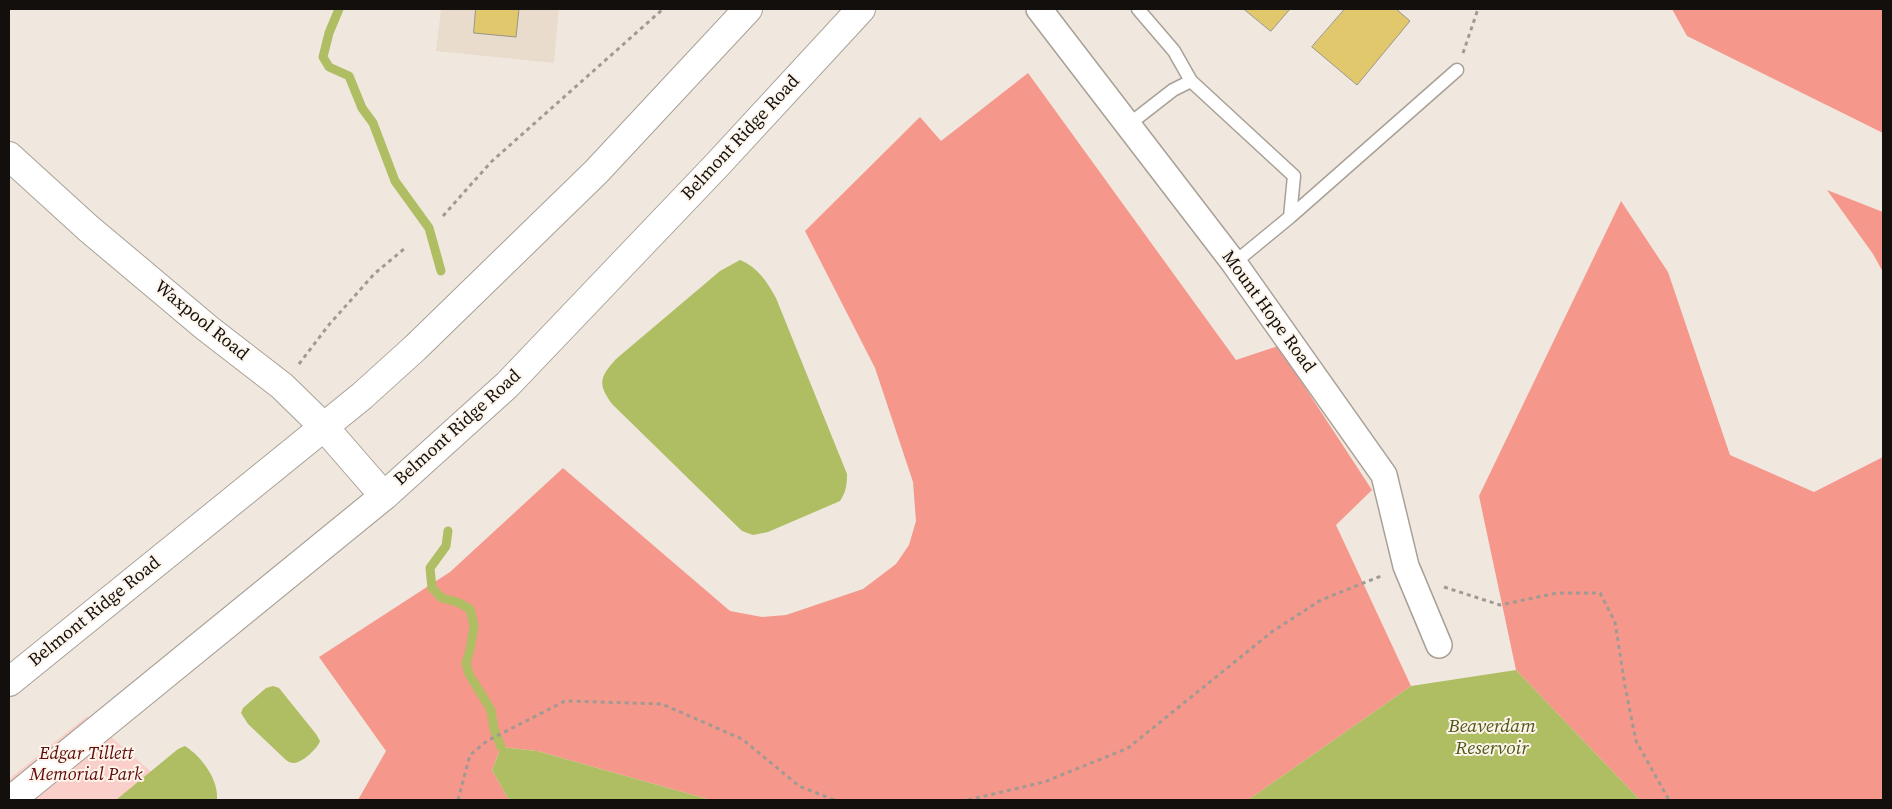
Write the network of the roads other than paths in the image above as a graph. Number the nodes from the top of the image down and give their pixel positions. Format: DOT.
graph roads {
  1 [pos="748,9"];
  2 [pos="861,9"];
  3 [pos="1039,9"];
  4 [pos="1138,9"];
  5 [pos="1457,70"];
  6 [pos="1191,81"];
  7 [pos="1128,125"];
  8 [pos="9,156"];
  9 [pos="1290,216"];
  10 [pos="1234,264"];
  11 [pos="324,427"];
  12 [pos="384,496"];
  13 [pos="1440,645"];
  14 [pos="9,682"];
  15 [pos="11,800"];
  1 -- 11 [label="main road, Belmont Ridge Road"];
  2 -- 12 [label="main road, Belmont Ridge Road"];
  3 -- 7 [label="street, Mount Hope Road"];
  4 -- 6 [label="lane"];
  5 -- 9 [label="lane"];
  6 -- 7 [label="lane"];
  6 -- 9 [label="lane"];
  7 -- 10 [label="street, Mount Hope Road"];
  8 -- 11 [label="main road, Waxpool Road"];
  9 -- 10 [label="lane"];
  10 -- 13 [label="street, Mount Hope Road"];
  11 -- 12 [label="main road, Waxpool Road"];
  11 -- 14 [label="main road, Belmont Ridge Road"];
  12 -- 15 [label="main road, Belmont Ridge Road"];
}
